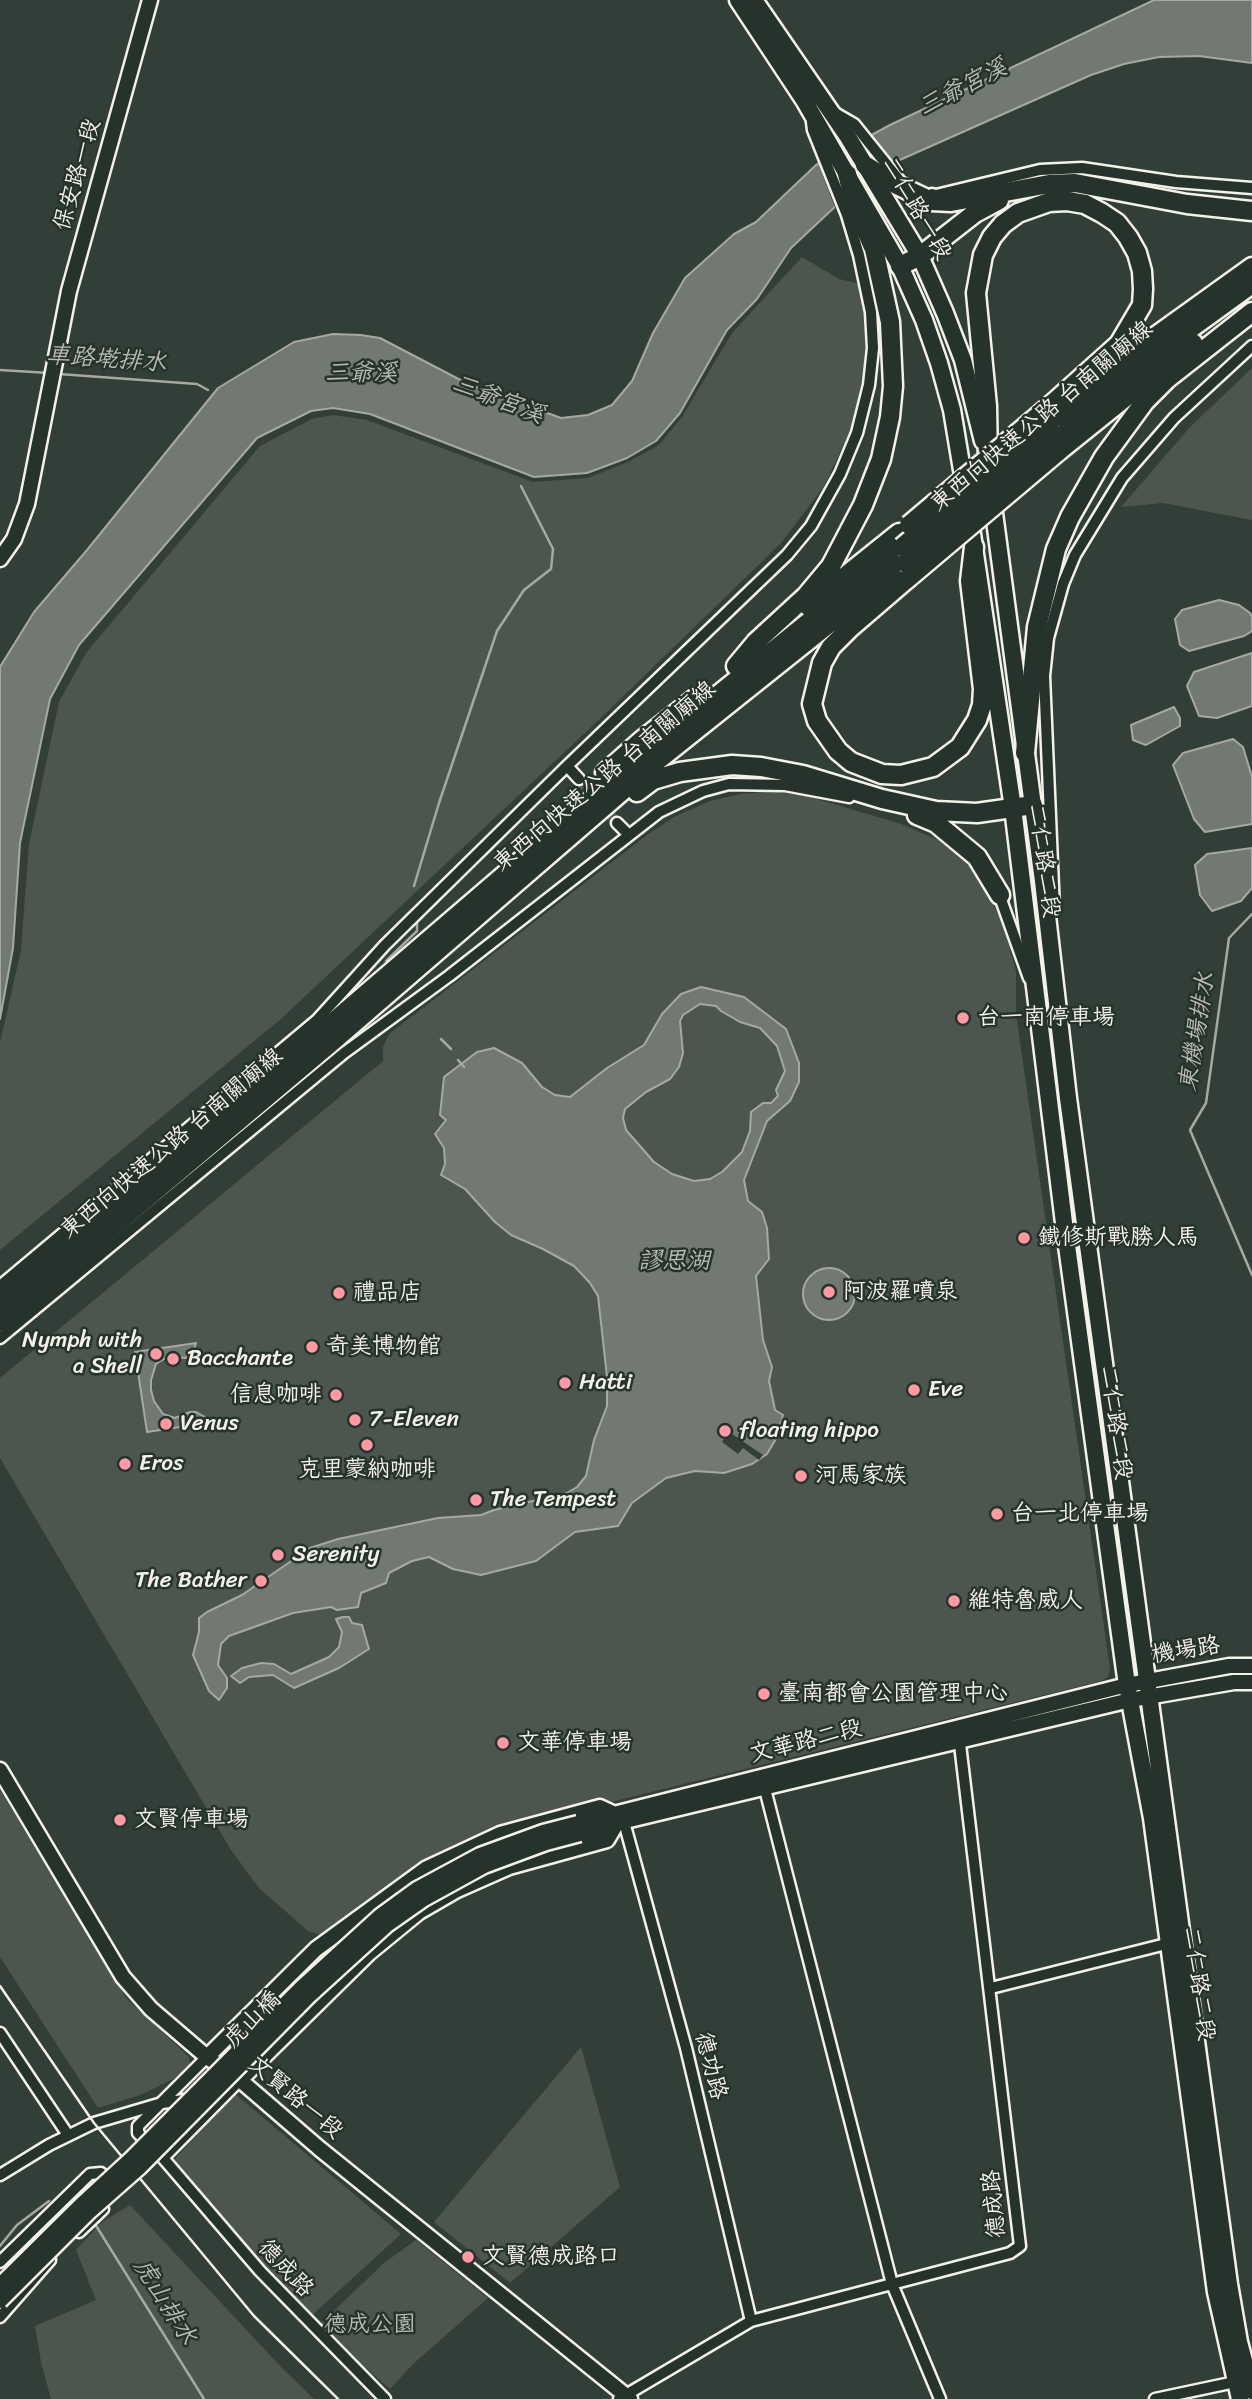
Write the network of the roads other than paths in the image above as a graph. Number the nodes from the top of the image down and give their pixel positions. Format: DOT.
graph roads {
  1 [pos="737,0"];
  2 [pos="754,0"];
  3 [pos="150,1"];
  4 [pos="853,133"];
  5 [pos="827,150"];
  6 [pos="865,165"];
  7 [pos="847,174"];
  8 [pos="892,186"];
  9 [pos="1252,188"];
  10 [pos="1021,190"];
  11 [pos="856,209"];
  12 [pos="1252,211"];
  13 [pos="919,256"];
  14 [pos="900,266"];
  15 [pos="1252,267"];
  16 [pos="1252,284"];
  17 [pos="1252,301"];
  18 [pos="1252,312"];
  19 [pos="1252,346"];
  20 [pos="1055,427"];
  21 [pos="960,451"];
  22 [pos="988,464"];
  23 [pos="974,547"];
  24 [pos="903,556"];
  25 [pos="0,559"];
  26 [pos="736,666"];
  27 [pos="1025,752"];
  28 [pos="567,766"];
  29 [pos="579,779"];
  30 [pos="882,799"];
  31 [pos="1033,805"];
  32 [pos="1013,808"];
  33 [pos="617,823"];
  34 [pos="629,835"];
  35 [pos="542,841"];
  36 [pos="1000,895"];
  37 [pos="483,913"];
  38 [pos="383,988"];
  39 [pos="1038,1001"];
  40 [pos="330,1036"];
  41 [pos="1068,1098"];
  42 [pos="44,1274"];
  43 [pos="0,1286"];
  44 [pos="0,1302"];
  45 [pos="0,1322"];
  46 [pos="0,1338"];
  47 [pos="1252,1666"];
  48 [pos="1252,1682"];
  49 [pos="1148,1688"];
  50 [pos="1128,1692"];
  51 [pos="959,1734"];
  52 [pos="0,1770"];
  53 [pos="765,1789"];
  54 [pos="619,1820"];
  55 [pos="579,1829"];
  56 [pos="1170,1943"];
  57 [pos="990,1988"];
  58 [pos="0,2033"];
  59 [pos="207,2057"];
  60 [pos="240,2080"];
  61 [pos="226,2094"];
  62 [pos="162,2103"];
  63 [pos="68,2135"];
  64 [pos="163,2158"];
  65 [pos="0,2175"];
  66 [pos="0,2262"];
  67 [pos="892,2284"];
  68 [pos="0,2285"];
  69 [pos="0,2301"];
  70 [pos="0,2317"];
  71 [pos="751,2321"];
  72 [pos="1235,2382"];
  73 [pos="1252,2391"];
  74 [pos="624,2398"];
  75 [pos="385,2399"];
  76 [pos="940,2399"];
  77 [pos="1155,2399"];
  78 [pos="1240,2399"];
  1 -- 5 [label="main road, 二仁路一段"];
  2 -- 4 [label="main road, 二仁路一段"];
  3 -- 25 [label="street, 保安路一段"];
  4 -- 6 [label="main road, 二仁路一段"];
  4 -- 8 [label="street"];
  5 -- 7 [label="main road, 二仁路一段"];
  5 -- 11 [label="street"];
  6 -- 8 [label="highway"];
  7 -- 11 [label="highway"];
  8 -- 9 [label="street"];
  8 -- 10 [label="highway"];
  8 -- 13 [label="main road, 二仁路一段"];
  10 -- 12 [label="highway"];
  10 -- 13 [label="highway"];
  11 -- 14 [label="main road, 二仁路一段"];
  11 -- 26 [label="highway"];
  11 -- 28 [label="street"];
  13 -- 14 [label="highway"];
  13 -- 22 [label="main road, 二仁路一段"];
  14 -- 21 [label="main road, 二仁路一段"];
  15 -- 20 [label="highway, 東西向快速公路 台南關廟線"];
  16 -- 20 [label="highway, 東西向快速公路 台南關廟線"];
  17 -- 20 [label="highway"];
  18 -- 27 [label="highway"];
  19 -- 41 [label="street"];
  20 -- 22 [label="highway"];
  20 -- 24 [label="highway, 東西向快速公路 台南關廟線, bridge"];
  20 -- 24 [label="highway, bridge"];
  21 -- 23 [label="main road, 二仁路二段"];
  22 -- 27 [label="main road, 二仁路二段"];
  23 -- 24 [label="highway"];
  23 -- 32 [label="main road, 二仁路二段"];
  24 -- 26 [label="highway"];
  24 -- 35 [label="highway, 東西向快速公路 台南關廟線"];
  24 -- 37 [label="highway, 東西向快速公路 台南關廟線"];
  26 -- 35 [label="highway"];
  27 -- 31 [label="main road, 二仁路二段"];
  28 -- 29 [label="street"];
  28 -- 40 [label="street"];
  30 -- 32 [label="highway"];
  30 -- 36 [label="highway"];
  30 -- 37 [label="highway"];
  31 -- 32 [label="highway"];
  31 -- 41 [label="main road, 二仁路二段"];
  32 -- 39 [label="main road, 二仁路二段"];
  33 -- 34 [label="street"];
  34 -- 36 [label="street"];
  34 -- 40 [label="street"];
  35 -- 38 [label="highway, 東西向快速公路 台南關廟線"];
  36 -- 39 [label="street"];
  37 -- 38 [label="highway, 東西向快速公路 台南關廟線"];
  38 -- 40 [label="highway, 東西向快速公路 台南關廟線"];
  39 -- 50 [label="main road, 二仁路二段"];
  40 -- 42 [label="highway, 東西向快速公路 台南關廟線"];
  40 -- 42 [label="street"];
  41 -- 49 [label="main road, 二仁路二段"];
  42 -- 43 [label="street"];
  42 -- 44 [label="highway, 東西向快速公路 台南關廟線"];
  42 -- 45 [label="highway, 東西向快速公路 台南關廟線"];
  42 -- 46 [label="street"];
  47 -- 49 [label="street, 機場路"];
  48 -- 49 [label="street, 機場路"];
  49 -- 50 [label="street, 機場路"];
  49 -- 73 [label="main road, 二仁路二段"];
  50 -- 51 [label="street, 文華路二段"];
  50 -- 56 [label="main road, 二仁路二段"];
  51 -- 53 [label="street, 文華路二段"];
  51 -- 54 [label="street, 文華路二段"];
  51 -- 57 [label="street, 德成路"];
  52 -- 59 [label="street, 文賢路一段"];
  53 -- 54 [label="street, 文華路二段"];
  53 -- 67 [label="street"];
  54 -- 55 [label="street, 文華路二段"];
  54 -- 59 [label="street"];
  54 -- 60 [label="street"];
  54 -- 71 [label="street, 德功路"];
  55 -- 68 [label="street, 虎山橋, bridge"];
  55 -- 69 [label="street, 虎山橋, bridge"];
  56 -- 57 [label="street"];
  56 -- 72 [label="main road, 二仁路二段"];
  57 -- 67 [label="street, 德成路"];
  58 -- 63 [label="street"];
  59 -- 60 [label="street, 文賢路一段"];
  59 -- 62 [label="street"];
  60 -- 61 [label="street"];
  60 -- 74 [label="street, 文賢路一段"];
  61 -- 62 [label="street"];
  61 -- 64 [label="street"];
  62 -- 63 [label="street"];
  62 -- 64 [label="street"];
  63 -- 65 [label="street"];
  64 -- 75 [label="street, 德成路"];
  66 -- 70 [label="street"];
  67 -- 71 [label="street, 德成路"];
  67 -- 76 [label="street"];
  71 -- 74 [label="street, 德成路"];
  72 -- 77 [label="street"];
  72 -- 78 [label="main road, 二仁路二段"];
}
